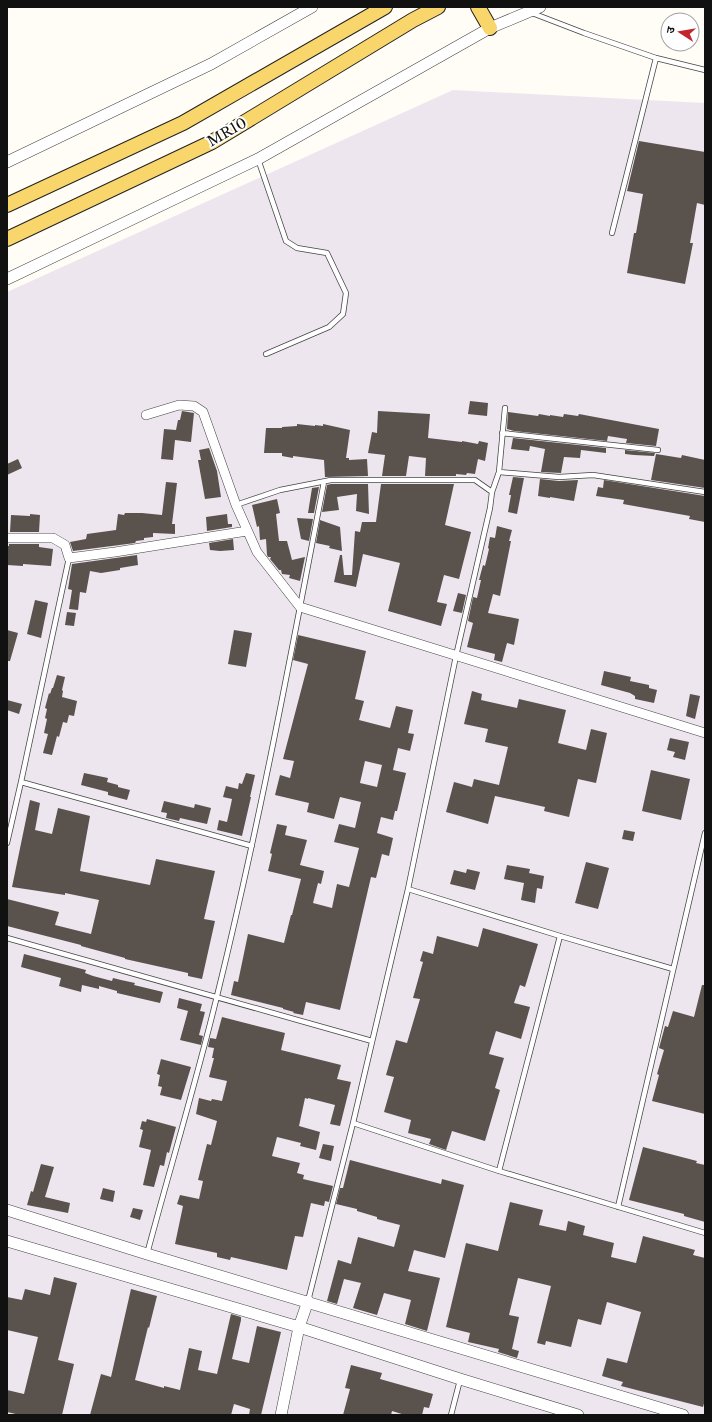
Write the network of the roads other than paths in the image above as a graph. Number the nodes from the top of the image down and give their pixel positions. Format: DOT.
graph roads {
  1 [pos="312,7"];
  2 [pos="385,7"];
  3 [pos="438,7"];
  4 [pos="478,7"];
  5 [pos="540,7"];
  6 [pos="528,12"];
  7 [pos="490,28"];
  8 [pos="656,58"];
  9 [pos="705,70"];
  10 [pos="258,159"];
  11 [pos="7,162"];
  12 [pos="7,205"];
  13 [pos="612,233"];
  14 [pos="7,239"];
  15 [pos="7,279"];
  16 [pos="266,354"];
  17 [pos="504,408"];
  18 [pos="146,415"];
  19 [pos="502,433"];
  20 [pos="658,450"];
  21 [pos="499,472"];
  22 [pos="324,482"];
  23 [pos="492,492"];
  24 [pos="705,492"];
  25 [pos="236,505"];
  26 [pos="247,531"];
  27 [pos="7,538"];
  28 [pos="69,558"];
  29 [pos="300,607"];
  30 [pos="456,656"];
  31 [pos="705,733"];
  32 [pos="21,782"];
  33 [pos="705,833"];
  34 [pos="7,843"];
  35 [pos="252,846"];
  36 [pos="408,889"];
  37 [pos="560,936"];
  38 [pos="7,938"];
  39 [pos="673,969"];
  40 [pos="217,997"];
  41 [pos="372,1041"];
  42 [pos="353,1123"];
  43 [pos="499,1171"];
  44 [pos="618,1207"];
  45 [pos="7,1210"];
  46 [pos="705,1233"];
  47 [pos="7,1241"];
  48 [pos="147,1254"];
  49 [pos="308,1301"];
  50 [pos="299,1327"];
  51 [pos="460,1379"];
  52 [pos="281,1415"];
  53 [pos="451,1415"];
  54 [pos="578,1415"];
  55 [pos="683,1415"];
  1 -- 11 [label="street"];
  2 -- 12 [label="main road"];
  3 -- 14 [label="main road, MR10"];
  4 -- 7 [label="main road"];
  5 -- 6 [label="street"];
  6 -- 7 [label="street"];
  6 -- 8 [label="lane"];
  7 -- 10 [label="street"];
  8 -- 9 [label="lane"];
  8 -- 13 [label="lane"];
  10 -- 15 [label="street"];
  10 -- 16 [label="lane"];
  17 -- 19 [label="lane"];
  18 -- 25 [label="street"];
  19 -- 20 [label="lane"];
  19 -- 21 [label="lane"];
  21 -- 23 [label="lane"];
  21 -- 24 [label="lane"];
  22 -- 23 [label="lane"];
  22 -- 25 [label="lane"];
  22 -- 29 [label="lane"];
  23 -- 30 [label="lane"];
  25 -- 26 [label="street"];
  26 -- 28 [label="street"];
  26 -- 29 [label="street"];
  27 -- 28 [label="street"];
  28 -- 32 [label="lane"];
  29 -- 30 [label="street"];
  29 -- 35 [label="lane"];
  30 -- 31 [label="street"];
  30 -- 36 [label="lane"];
  32 -- 34 [label="lane"];
  32 -- 35 [label="lane"];
  33 -- 39 [label="lane"];
  35 -- 40 [label="lane"];
  36 -- 37 [label="lane"];
  36 -- 41 [label="lane"];
  37 -- 39 [label="lane"];
  37 -- 43 [label="lane"];
  38 -- 40 [label="lane"];
  39 -- 44 [label="lane"];
  40 -- 41 [label="lane"];
  40 -- 48 [label="lane"];
  41 -- 42 [label="lane"];
  42 -- 43 [label="lane"];
  42 -- 49 [label="lane"];
  43 -- 44 [label="lane"];
  44 -- 46 [label="lane"];
  45 -- 48 [label="street"];
  47 -- 50 [label="street"];
  48 -- 49 [label="street"];
  49 -- 50 [label="street"];
  49 -- 55 [label="street"];
  50 -- 51 [label="street"];
  50 -- 52 [label="street"];
  51 -- 53 [label="lane"];
  51 -- 54 [label="street"];
}
